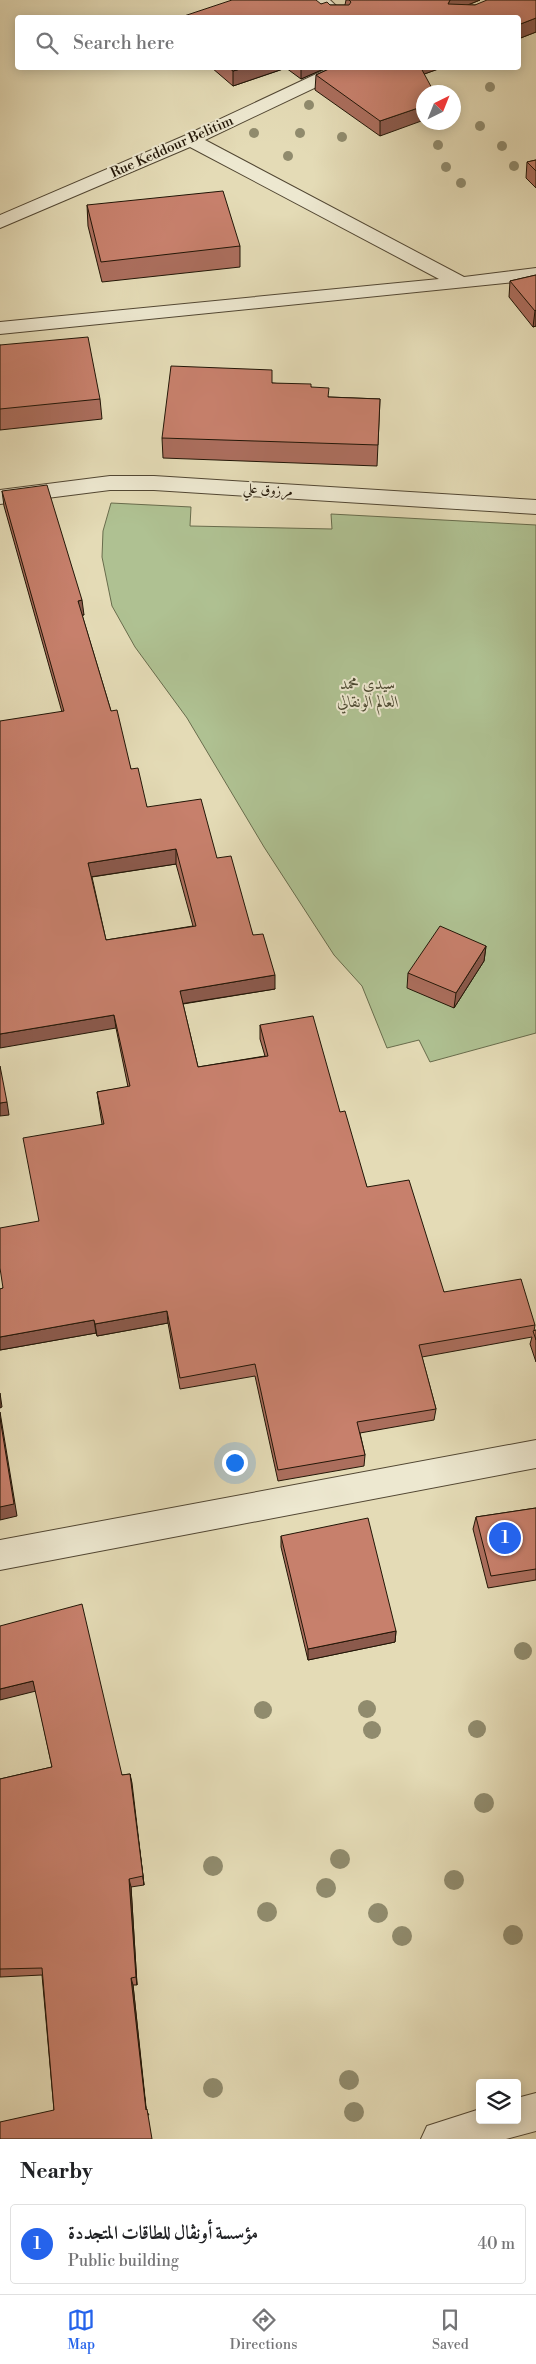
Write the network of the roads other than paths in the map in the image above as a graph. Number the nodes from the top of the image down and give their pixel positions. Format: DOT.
graph roads {
  1 [pos="320,0"];
  2 [pos="338,15"];
  3 [pos="338,70"];
  4 [pos="191,140"];
  5 [pos="28,210"];
  6 [pos="0,212"];
  7 [pos="0,222"];
  8 [pos="536,274"];
  9 [pos="461,283"];
  10 [pos="0,328"];
  11 [pos="0,497"];
  12 [pos="536,507"];
  13 [pos="536,1454"];
  14 [pos="0,1555"];
  15 [pos="536,2112"];
  16 [pos="521,2116"];
  17 [pos="493,2124"];
  18 [pos="440,2139"];
  1 -- 2 [label="street"];
  3 -- 4 [label="street, Rue Keddour Belitim"];
  4 -- 5 [label="street, Rue Keddour Belitim"];
  4 -- 9 [label="street"];
  5 -- 6 [label="street"];
  5 -- 7 [label="street, Rue Keddour Belitim"];
  8 -- 9 [label="street"];
  9 -- 10 [label="street"];
  11 -- 12 [label="street, مرزوق علي"];
  13 -- 14 [label="street"];
  15 -- 16 [label="street"];
  17 -- 18 [label="street"];
}
